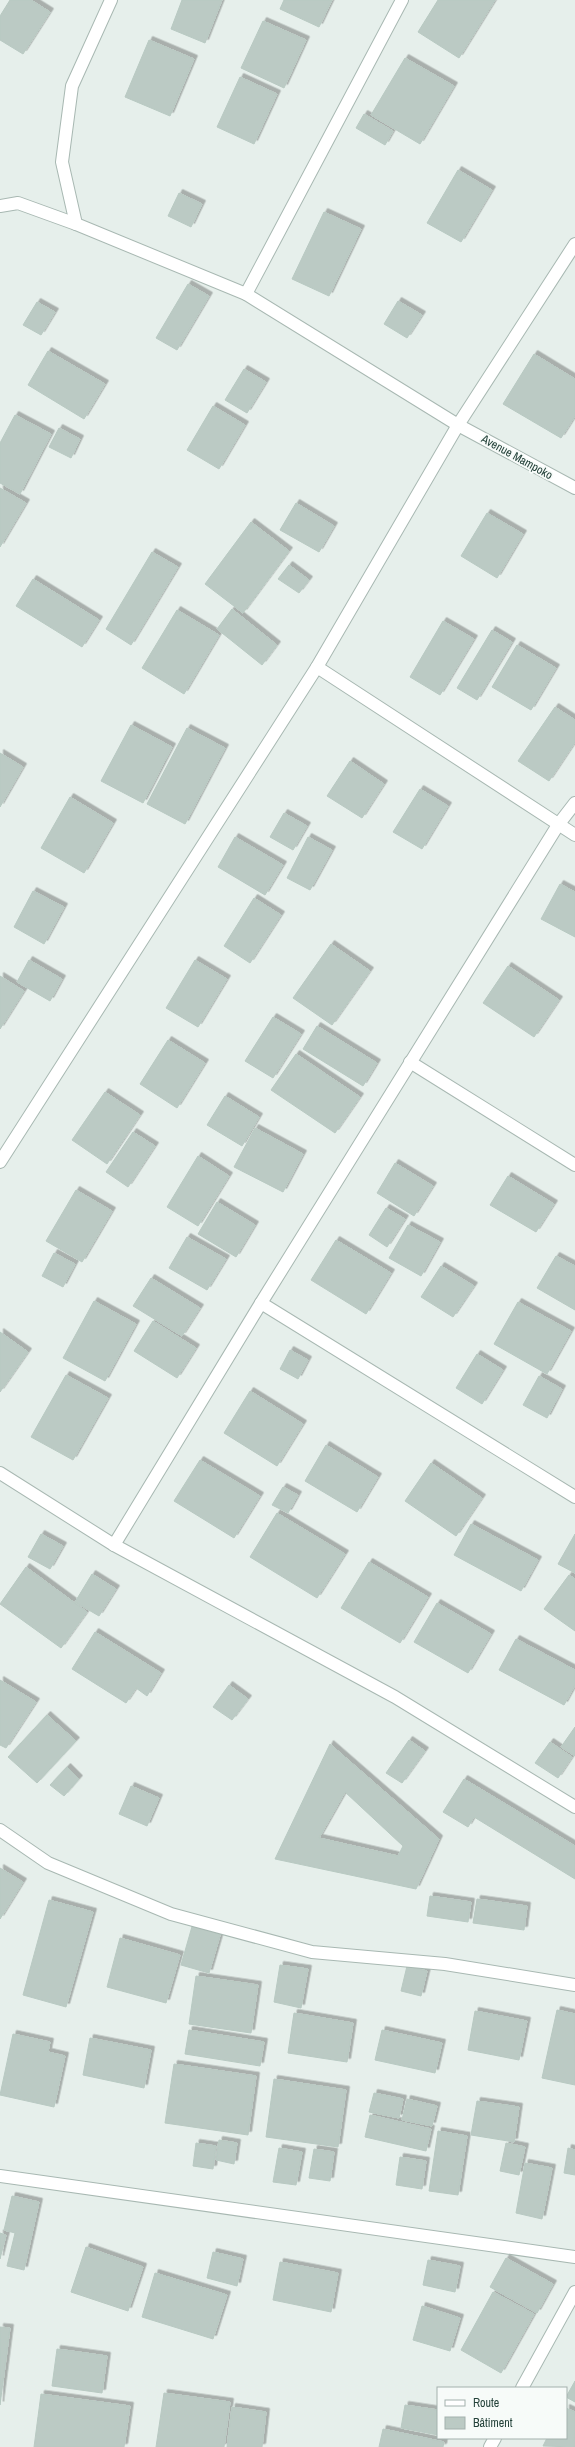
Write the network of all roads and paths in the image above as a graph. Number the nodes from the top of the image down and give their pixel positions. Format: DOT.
graph roads {
  1 [pos="111,0"];
  2 [pos="402,0"];
  3 [pos="0,206"];
  4 [pos="76,224"];
  5 [pos="575,244"];
  6 [pos="246,294"];
  7 [pos="458,425"];
  8 [pos="575,488"];
  9 [pos="317,667"];
  10 [pos="575,802"];
  11 [pos="558,825"];
  12 [pos="575,835"];
  13 [pos="410,1062"];
  14 [pos="0,1162"];
  15 [pos="575,1165"];
  16 [pos="261,1303"];
  17 [pos="0,1473"];
  18 [pos="575,1497"];
  19 [pos="114,1545"];
  20 [pos="575,1806"];
  21 [pos="0,1830"];
  22 [pos="575,1985"];
  23 [pos="0,2176"];
  24 [pos="575,2257"];
  25 [pos="575,2292"];
  26 [pos="523,2387"];
  1 -- 4 [label="street"];
  2 -- 6 [label="street"];
  3 -- 4 [label="street, Avenue Mampoko"];
  4 -- 6 [label="street, Avenue Mampoko"];
  5 -- 7 [label="street"];
  6 -- 7 [label="street, Avenue Mampoko"];
  7 -- 8 [label="street, Avenue Mampoko"];
  7 -- 9 [label="street"];
  9 -- 11 [label="street"];
  9 -- 14 [label="street"];
  10 -- 11 [label="street"];
  11 -- 12 [label="street"];
  11 -- 13 [label="street"];
  13 -- 15 [label="street"];
  13 -- 16 [label="street"];
  16 -- 18 [label="street"];
  16 -- 19 [label="street"];
  17 -- 19 [label="street"];
  19 -- 20 [label="street"];
  21 -- 22 [label="street"];
  23 -- 24 [label="street"];
  25 -- 26 [label="street"];
}
